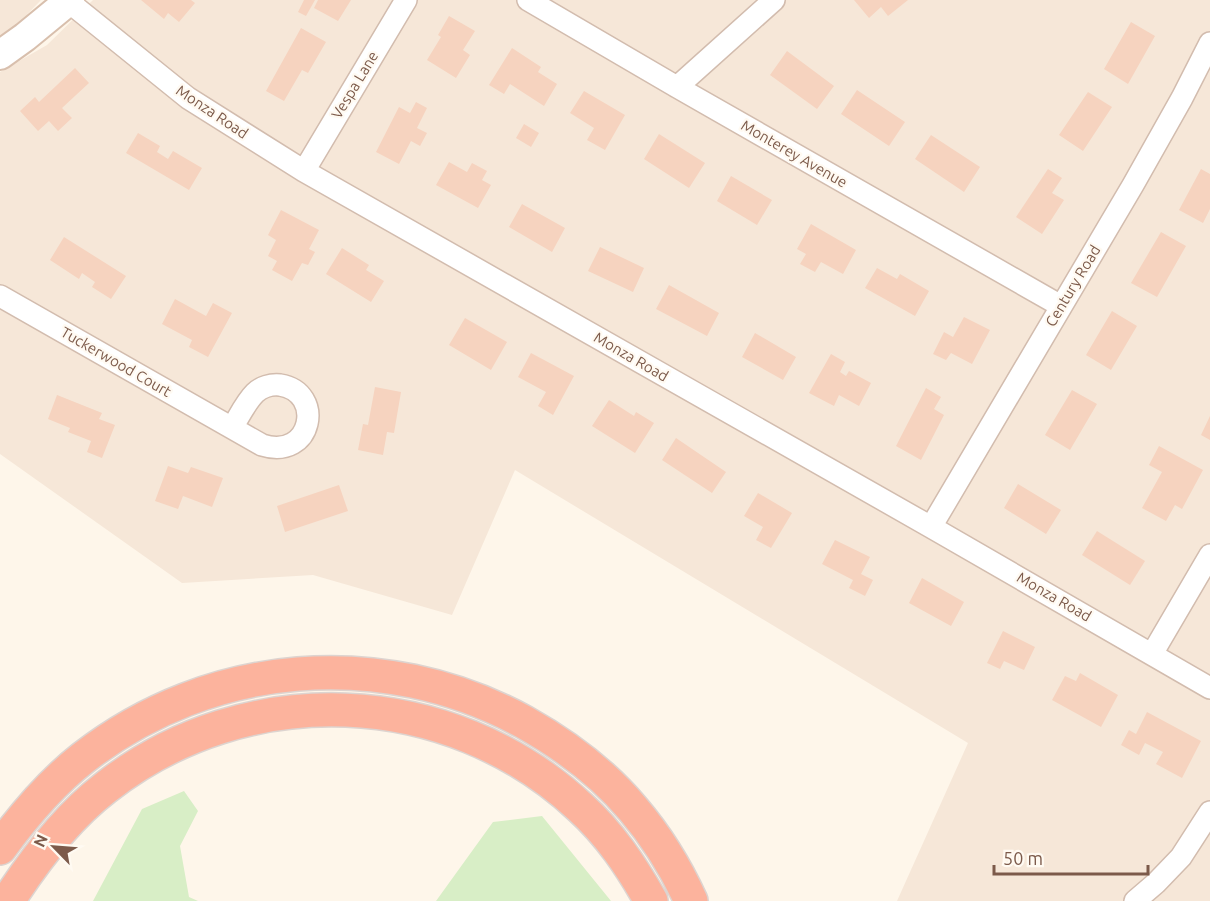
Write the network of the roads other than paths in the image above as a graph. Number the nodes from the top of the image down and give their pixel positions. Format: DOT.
graph roads {
  1 [pos="406,0"];
  2 [pos="528,0"];
  3 [pos="774,0"];
  4 [pos="69,1"];
  5 [pos="1210,43"];
  6 [pos="0,55"];
  7 [pos="676,87"];
  8 [pos="304,171"];
  9 [pos="0,296"];
  10 [pos="1061,306"];
  11 [pos="232,428"];
  12 [pos="931,527"];
  13 [pos="1210,555"];
  14 [pos="1152,654"];
  15 [pos="1210,688"];
  16 [pos="1210,812"];
  17 [pos="0,848"];
  18 [pos="8,901"];
  19 [pos="651,901"];
  20 [pos="691,901"];
  21 [pos="1135,901"];
  1 -- 8 [label="street, Vespa Lane"];
  2 -- 7 [label="street, Monterey Avenue"];
  3 -- 7 [label="street"];
  4 -- 6 [label="street"];
  4 -- 8 [label="street, Monza Road"];
  5 -- 10 [label="street, Century Road"];
  7 -- 10 [label="street, Monterey Avenue"];
  8 -- 12 [label="street, Monza Road"];
  9 -- 11 [label="street, Tuckerwood Court"];
  10 -- 12 [label="street, Century Road"];
  12 -- 14 [label="street, Monza Road"];
  13 -- 14 [label="street"];
  14 -- 15 [label="street, Monza Road"];
  16 -- 21 [label="street"];
  17 -- 20 [label="highway"];
  18 -- 19 [label="highway"];
}
